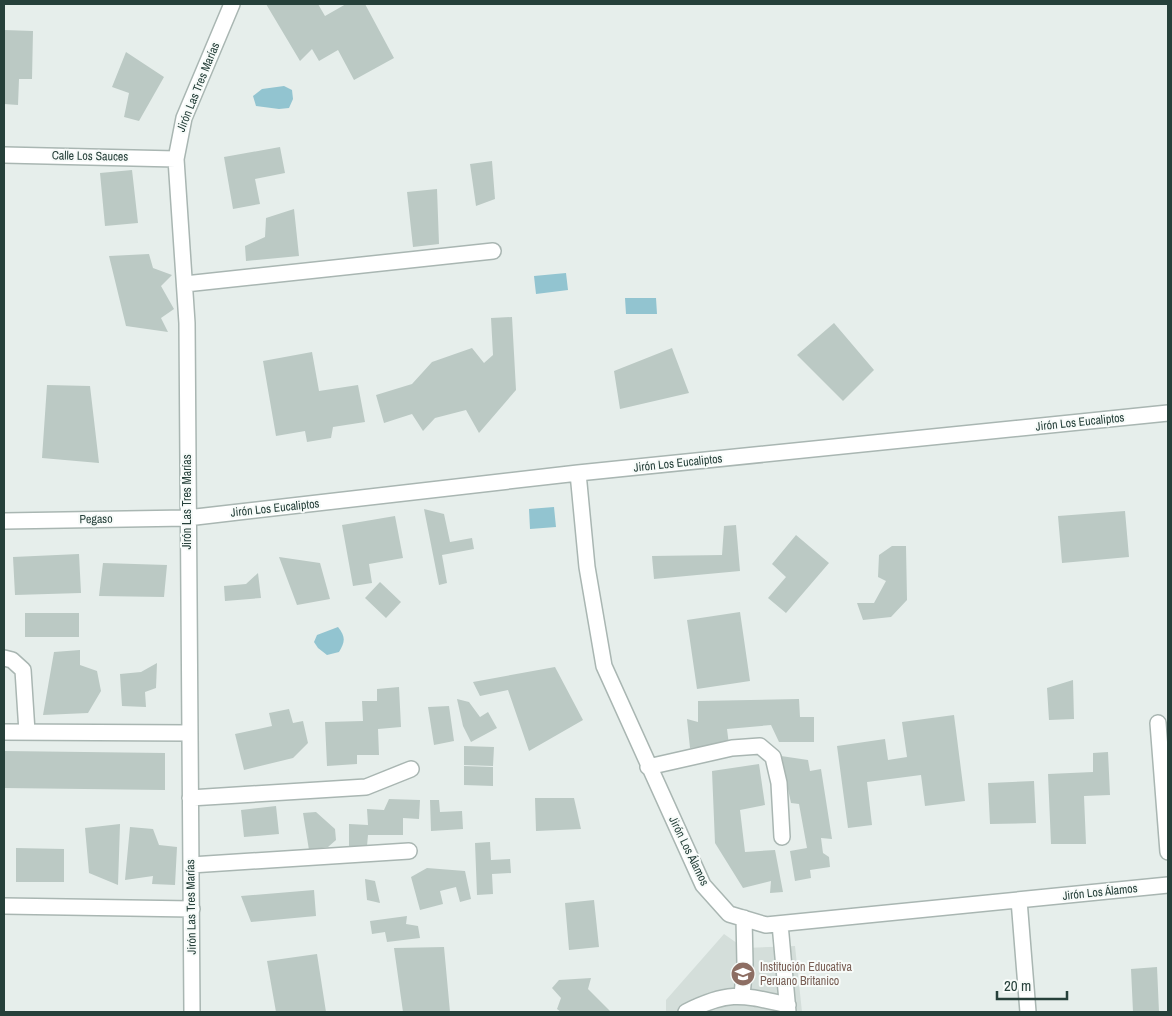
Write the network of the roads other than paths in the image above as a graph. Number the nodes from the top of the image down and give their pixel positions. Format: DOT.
graph roads {
  1 [pos="232,4"];
  2 [pos="4,155"];
  3 [pos="176,159"];
  4 [pos="493,251"];
  5 [pos="185,284"];
  6 [pos="1168,413"];
  7 [pos="578,474"];
  8 [pos="187,518"];
  9 [pos="4,521"];
  10 [pos="4,658"];
  11 [pos="1158,723"];
  12 [pos="4,732"];
  13 [pos="27,732"];
  14 [pos="190,733"];
  15 [pos="648,767"];
  16 [pos="411,769"];
  17 [pos="190,798"];
  18 [pos="782,837"];
  19 [pos="409,851"];
  20 [pos="1168,852"];
  21 [pos="191,865"];
  22 [pos="1168,885"];
  23 [pos="1019,900"];
  24 [pos="4,906"];
  25 [pos="192,909"];
  26 [pos="744,918"];
  27 [pos="780,924"];
  28 [pos="742,996"];
  29 [pos="788,1009"];
  30 [pos="192,1012"];
  31 [pos="686,1012"];
  32 [pos="1028,1012"];
  1 -- 3 [label="street, Jirón Las Tres Marías"];
  2 -- 3 [label="street, Calle Los Sauces"];
  3 -- 5 [label="street, Jirón Las Tres Marías"];
  4 -- 5 [label="street"];
  5 -- 8 [label="street, Jirón Las Tres Marías"];
  6 -- 7 [label="street, Jirón Los Eucaliptos"];
  7 -- 8 [label="street, Jirón Los Eucaliptos"];
  7 -- 15 [label="street, Jirón Los Álamos"];
  8 -- 9 [label="street, Pegaso"];
  8 -- 14 [label="street, Jirón Las Tres Marías"];
  10 -- 13 [label="street"];
  11 -- 20 [label="street"];
  12 -- 13 [label="street"];
  13 -- 14 [label="street"];
  14 -- 17 [label="street, Jirón Las Tres Marías"];
  15 -- 18 [label="street"];
  15 -- 26 [label="street, Jirón Los Álamos"];
  16 -- 17 [label="street"];
  17 -- 21 [label="street, Jirón Las Tres Marías"];
  19 -- 21 [label="street"];
  21 -- 25 [label="street, Jirón Las Tres Marías"];
  22 -- 23 [label="street, Jirón Los Álamos"];
  23 -- 27 [label="street, Jirón Los Álamos"];
  23 -- 32 [label="street"];
  24 -- 25 [label="street"];
  25 -- 30 [label="street, Jirón Las Tres Marías"];
  26 -- 27 [label="street, Jirón Los Álamos"];
  26 -- 28 [label="street"];
  27 -- 29 [label="street"];
  28 -- 29 [label="street"];
  28 -- 31 [label="street"];
}
